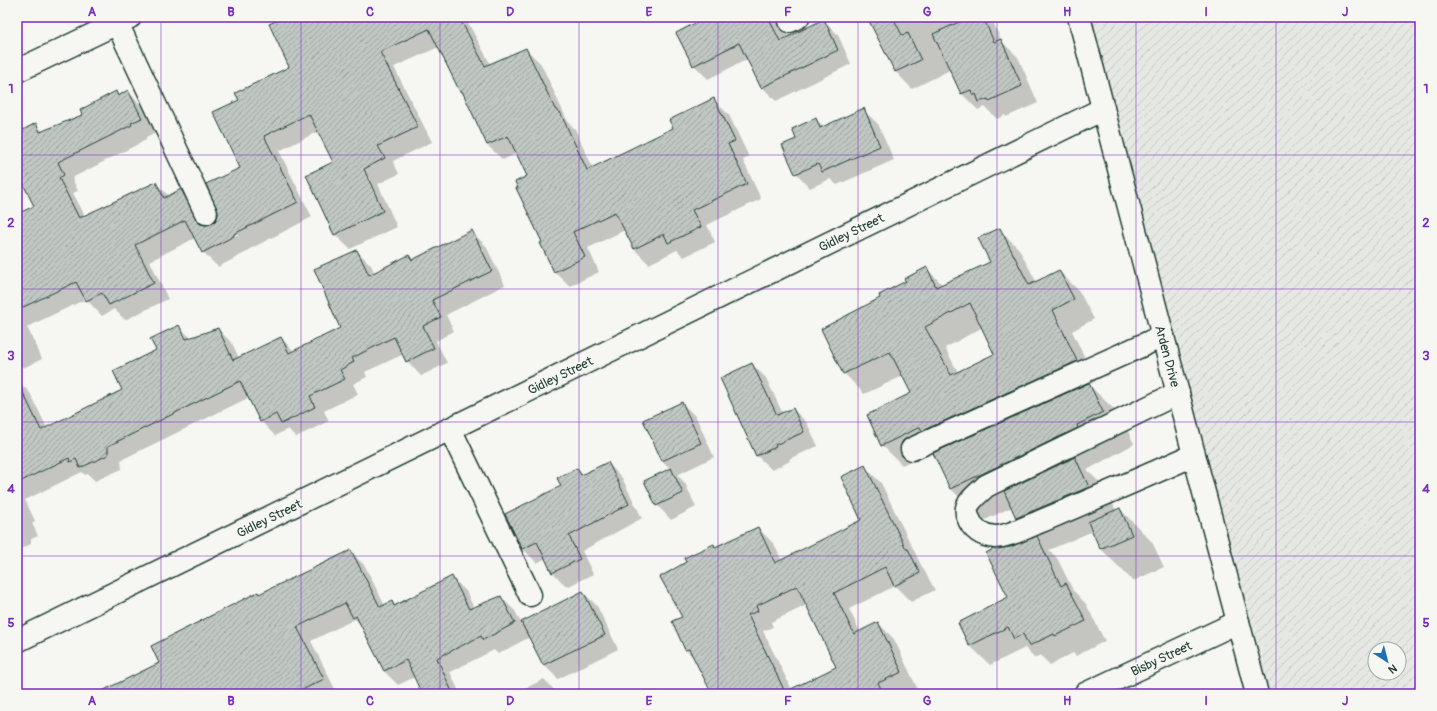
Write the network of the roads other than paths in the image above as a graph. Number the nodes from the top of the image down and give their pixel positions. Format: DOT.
graph roads {
  1 [pos="1079,17"];
  2 [pos="124,20"];
  3 [pos="17,71"];
  4 [pos="1103,109"];
  5 [pos="206,213"];
  6 [pos="1163,336"];
  7 [pos="1178,393"];
  8 [pos="450,429"];
  9 [pos="912,449"];
  10 [pos="1194,455"];
  11 [pos="530,594"];
  12 [pos="1238,622"];
  13 [pos="17,641"];
  14 [pos="1085,694"];
  15 [pos="1257,694"];
  1 -- 4 [label="street, Arden Drive"];
  2 -- 3 [label="street"];
  2 -- 5 [label="street"];
  4 -- 6 [label="street, Arden Drive"];
  4 -- 8 [label="street, Gidley Street"];
  6 -- 7 [label="street, Arden Drive"];
  6 -- 9 [label="street"];
  7 -- 10 [label="street, Arden Drive"];
  7 -- 10 [label="street"];
  8 -- 11 [label="street"];
  8 -- 13 [label="street, Gidley Street"];
  10 -- 12 [label="street, Arden Drive"];
  12 -- 14 [label="street, Bisby Street"];
  12 -- 15 [label="street, Arden Drive"];
}
